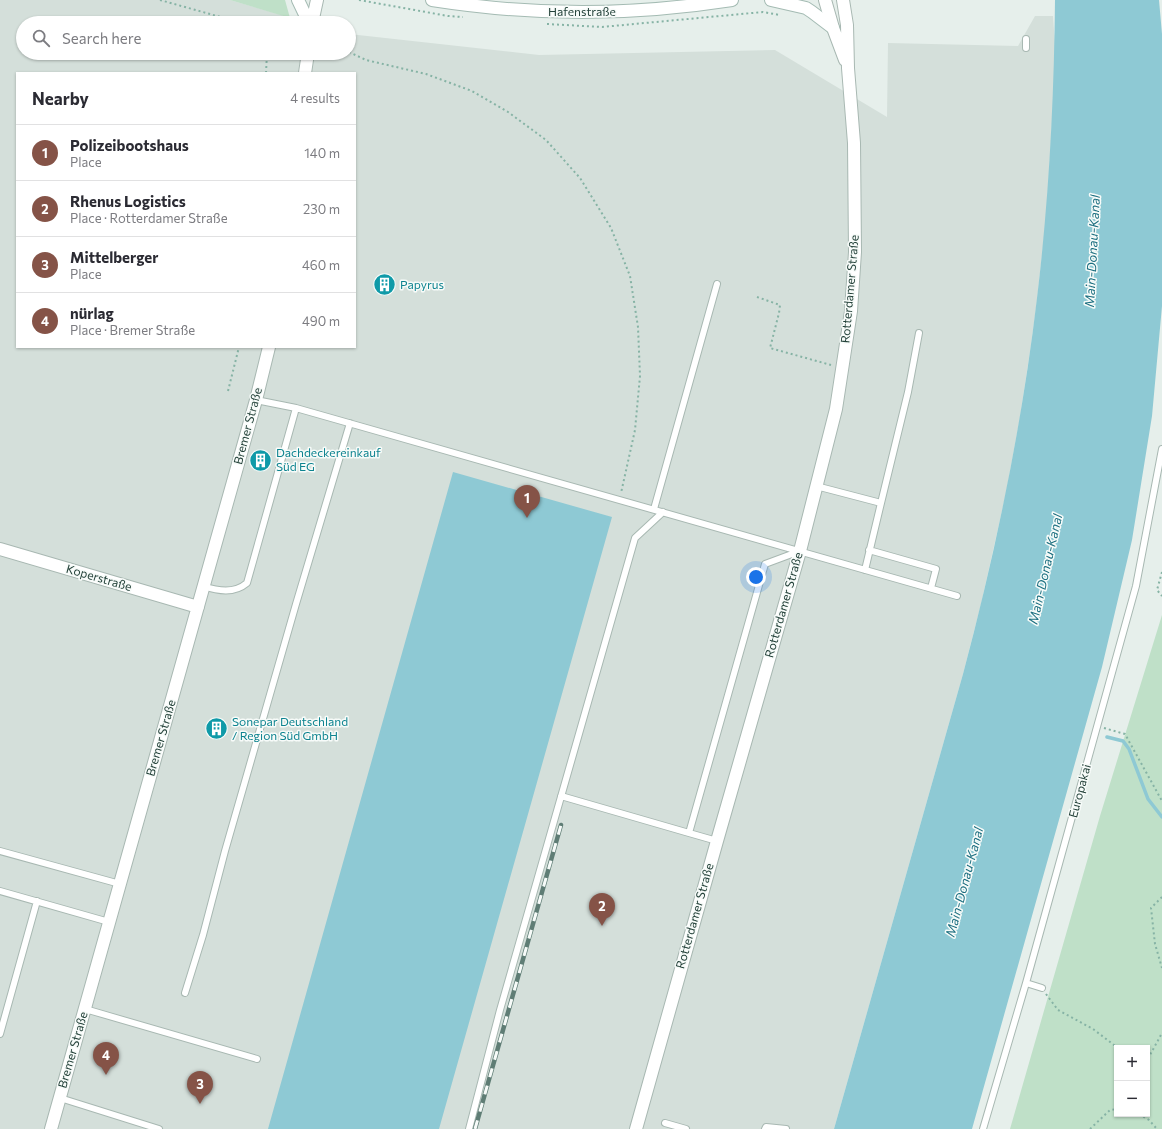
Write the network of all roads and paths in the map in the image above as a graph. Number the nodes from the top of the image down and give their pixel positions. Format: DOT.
graph roads {
  1 [pos="160,0"];
  2 [pos="298,0"];
  3 [pos="317,0"];
  4 [pos="432,0"];
  5 [pos="732,0"];
  6 [pos="772,0"];
  7 [pos="825,0"];
  8 [pos="843,0"];
  9 [pos="370,2"];
  10 [pos="370,6"];
  11 [pos="217,16"];
  12 [pos="306,16"];
  13 [pos="312,16"];
  14 [pos="833,28"];
  15 [pos="1026,39"];
  16 [pos="1026,48"];
  17 [pos="356,55"];
  18 [pos="267,60"];
  19 [pos="307,60"];
  20 [pos="848,68"];
  21 [pos="266,72"];
  22 [pos="306,72"];
  23 [pos="717,284"];
  24 [pos="757,297"];
  25 [pos="919,333"];
  26 [pos="239,348"];
  27 [pos="269,348"];
  28 [pos="842,368"];
  29 [pos="228,391"];
  30 [pos="256,400"];
  31 [pos="296,408"];
  32 [pos="350,423"];
  33 [pos="1162,449"];
  34 [pos="816,486"];
  35 [pos="619,500"];
  36 [pos="881,503"];
  37 [pos="654,509"];
  38 [pos="663,512"];
  39 [pos="0,549"];
  40 [pos="869,550"];
  41 [pos="800,551"];
  42 [pos="865,570"];
  43 [pos="1162,572"];
  44 [pos="203,586"];
  45 [pos="931,588"];
  46 [pos="957,596"];
  47 [pos="1162,596"];
  48 [pos="198,607"];
  49 [pos="1098,726"];
  50 [pos="561,796"];
  51 [pos="1162,801"];
  52 [pos="689,833"];
  53 [pos="716,841"];
  54 [pos="0,851"];
  55 [pos="120,884"];
  56 [pos="0,891"];
  57 [pos="1162,897"];
  58 [pos="36,901"];
  59 [pos="109,922"];
  60 [pos="1162,968"];
  61 [pos="1026,982"];
  62 [pos="1042,988"];
  63 [pos="185,993"];
  64 [pos="85,1009"];
  65 [pos="1162,1033"];
  66 [pos="0,1034"];
  67 [pos="1114,1045"];
  68 [pos="1150,1055"];
  69 [pos="257,1059"];
  70 [pos="60,1098"];
  71 [pos="1114,1109"];
  72 [pos="1144,1117"];
  73 [pos="665,1123"];
  74 [pos="51,1129"];
  75 [pos="159,1129"];
  76 [pos="469,1129"];
  77 [pos="636,1129"];
  78 [pos="686,1129"];
  79 [pos="765,1129"];
  80 [pos="786,1129"];
  81 [pos="983,1129"];
  82 [pos="1090,1129"];
  83 [pos="1157,1129"];
  1 -- 11 [label="path"];
  2 -- 12 [label="street"];
  3 -- 13 [label="street"];
  4 -- 5 [label="street, Hafenstraße"];
  6 -- 14 [label="street"];
  7 -- 14 [label="street, Rotterdamer Straße"];
  8 -- 20 [label="street, Rotterdamer Straße"];
  9 -- 10 [label="path"];
  14 -- 20 [label="street, Rotterdamer Straße"];
  15 -- 16 [label="lane"];
  17 -- 35 [label="path"];
  18 -- 21 [label="path"];
  19 -- 22 [label="street"];
  20 -- 28 [label="street, Rotterdamer Straße"];
  23 -- 37 [label="lane"];
  24 -- 28 [label="path"];
  25 -- 36 [label="lane"];
  26 -- 29 [label="path"];
  27 -- 30 [label="street, Bremer Straße"];
  28 -- 34 [label="street, Rotterdamer Straße"];
  30 -- 31 [label="lane"];
  30 -- 44 [label="street, Bremer Straße"];
  31 -- 32 [label="lane"];
  31 -- 44 [label="lane"];
  32 -- 35 [label="lane"];
  32 -- 63 [label="lane"];
  33 -- 49 [label="lane, Europakai"];
  34 -- 36 [label="lane"];
  34 -- 41 [label="street, Rotterdamer Straße"];
  35 -- 37 [label="lane"];
  36 -- 40 [label="lane"];
  37 -- 38 [label="lane"];
  38 -- 41 [label="lane"];
  38 -- 50 [label="lane"];
  39 -- 48 [label="street, Koperstraße"];
  40 -- 42 [label="lane"];
  40 -- 45 [label="lane"];
  41 -- 42 [label="lane"];
  41 -- 52 [label="lane"];
  41 -- 53 [label="street, Rotterdamer Straße"];
  42 -- 45 [label="lane"];
  43 -- 47 [label="path"];
  44 -- 48 [label="street, Bremer Straße"];
  45 -- 46 [label="lane"];
  48 -- 55 [label="street, Bremer Straße"];
  49 -- 51 [label="path"];
  49 -- 61 [label="lane, Europakai"];
  50 -- 52 [label="lane"];
  50 -- 76 [label="lane"];
  52 -- 53 [label="lane"];
  53 -- 77 [label="street, Rotterdamer Straße"];
  54 -- 55 [label="lane"];
  55 -- 59 [label="street, Bremer Straße"];
  56 -- 58 [label="lane"];
  57 -- 60 [label="path"];
  58 -- 59 [label="lane"];
  58 -- 66 [label="lane"];
  59 -- 64 [label="street, Bremer Straße"];
  61 -- 62 [label="lane"];
  61 -- 81 [label="lane, Europakai"];
  62 -- 67 [label="path"];
  64 -- 69 [label="lane"];
  64 -- 70 [label="street, Bremer Straße"];
  65 -- 68 [label="path"];
  70 -- 74 [label="street, Bremer Straße"];
  70 -- 75 [label="lane"];
  71 -- 82 [label="path"];
  72 -- 83 [label="path"];
  73 -- 78 [label="lane"];
  79 -- 80 [label="lane"];
}
